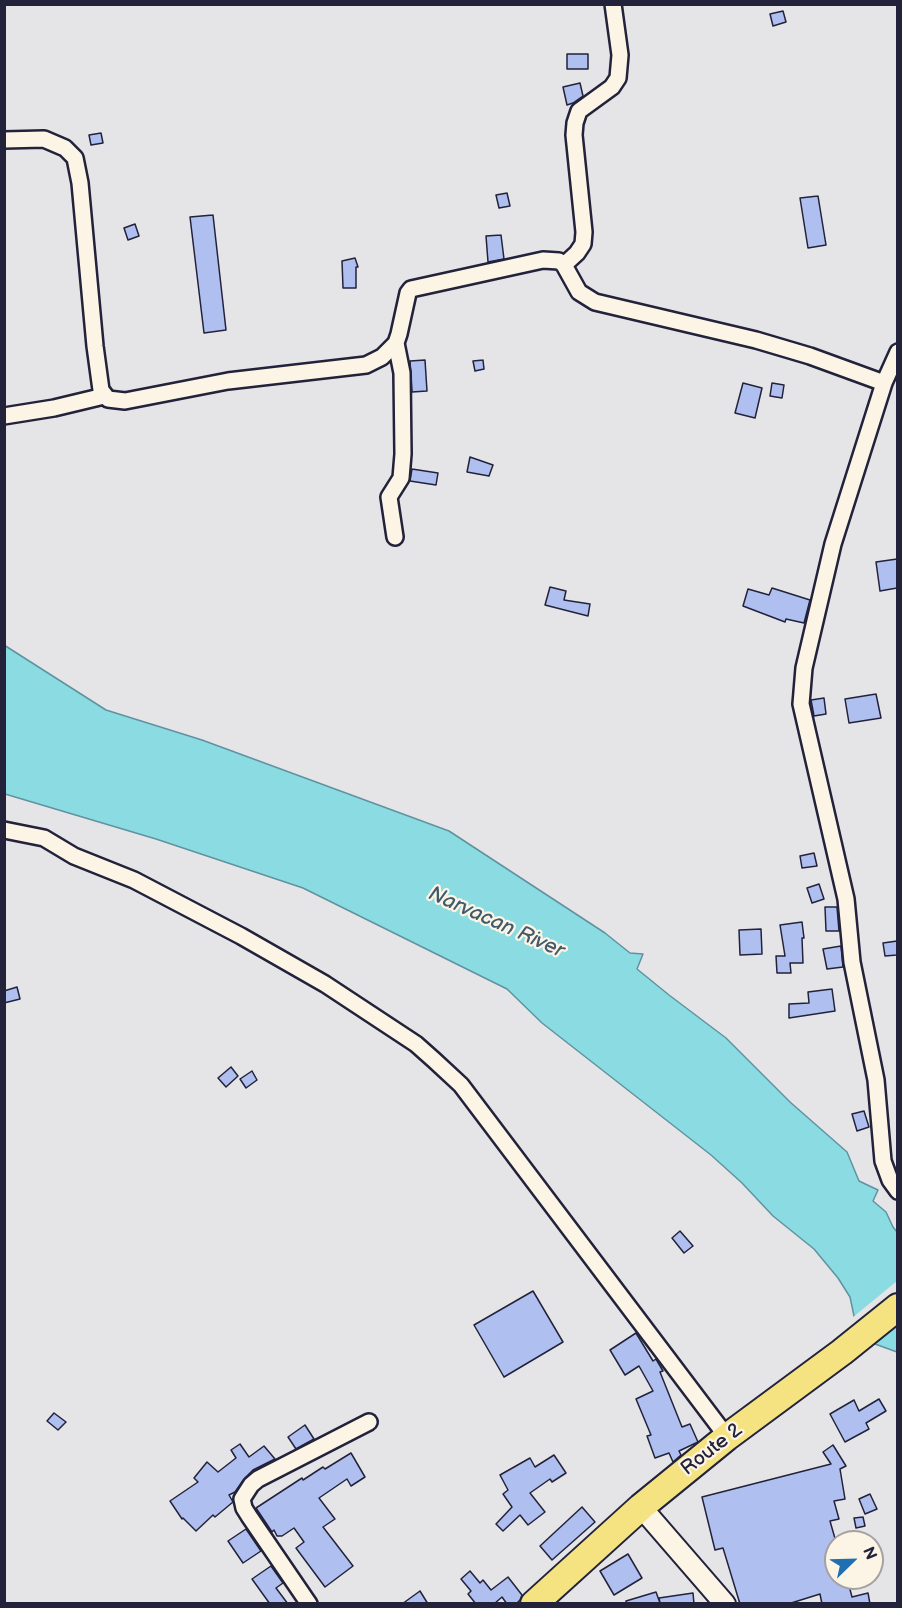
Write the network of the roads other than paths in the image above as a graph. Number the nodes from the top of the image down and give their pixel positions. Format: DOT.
graph roads {
  1 [pos="613,4"];
  2 [pos="4,140"];
  3 [pos="564,265"];
  4 [pos="396,343"];
  5 [pos="897,352"];
  6 [pos="885,383"];
  7 [pos="104,396"];
  8 [pos="4,416"];
  9 [pos="394,537"];
  10 [pos="4,830"];
  11 [pos="897,1191"];
  12 [pos="897,1307"];
  13 [pos="369,1422"];
  14 [pos="727,1437"];
  15 [pos="641,1507"];
  16 [pos="309,1604"];
  17 [pos="534,1604"];
  18 [pos="725,1604"];
  1 -- 3 [label="street"];
  2 -- 7 [label="street"];
  3 -- 4 [label="street"];
  3 -- 6 [label="street"];
  4 -- 7 [label="street"];
  4 -- 9 [label="street"];
  5 -- 6 [label="street"];
  6 -- 11 [label="street"];
  7 -- 8 [label="street"];
  10 -- 14 [label="street"];
  12 -- 14 [label="highway, Route 2"];
  13 -- 16 [label="street"];
  14 -- 15 [label="highway, Route 2"];
  15 -- 17 [label="highway, Route 2"];
  15 -- 18 [label="street"];
}
